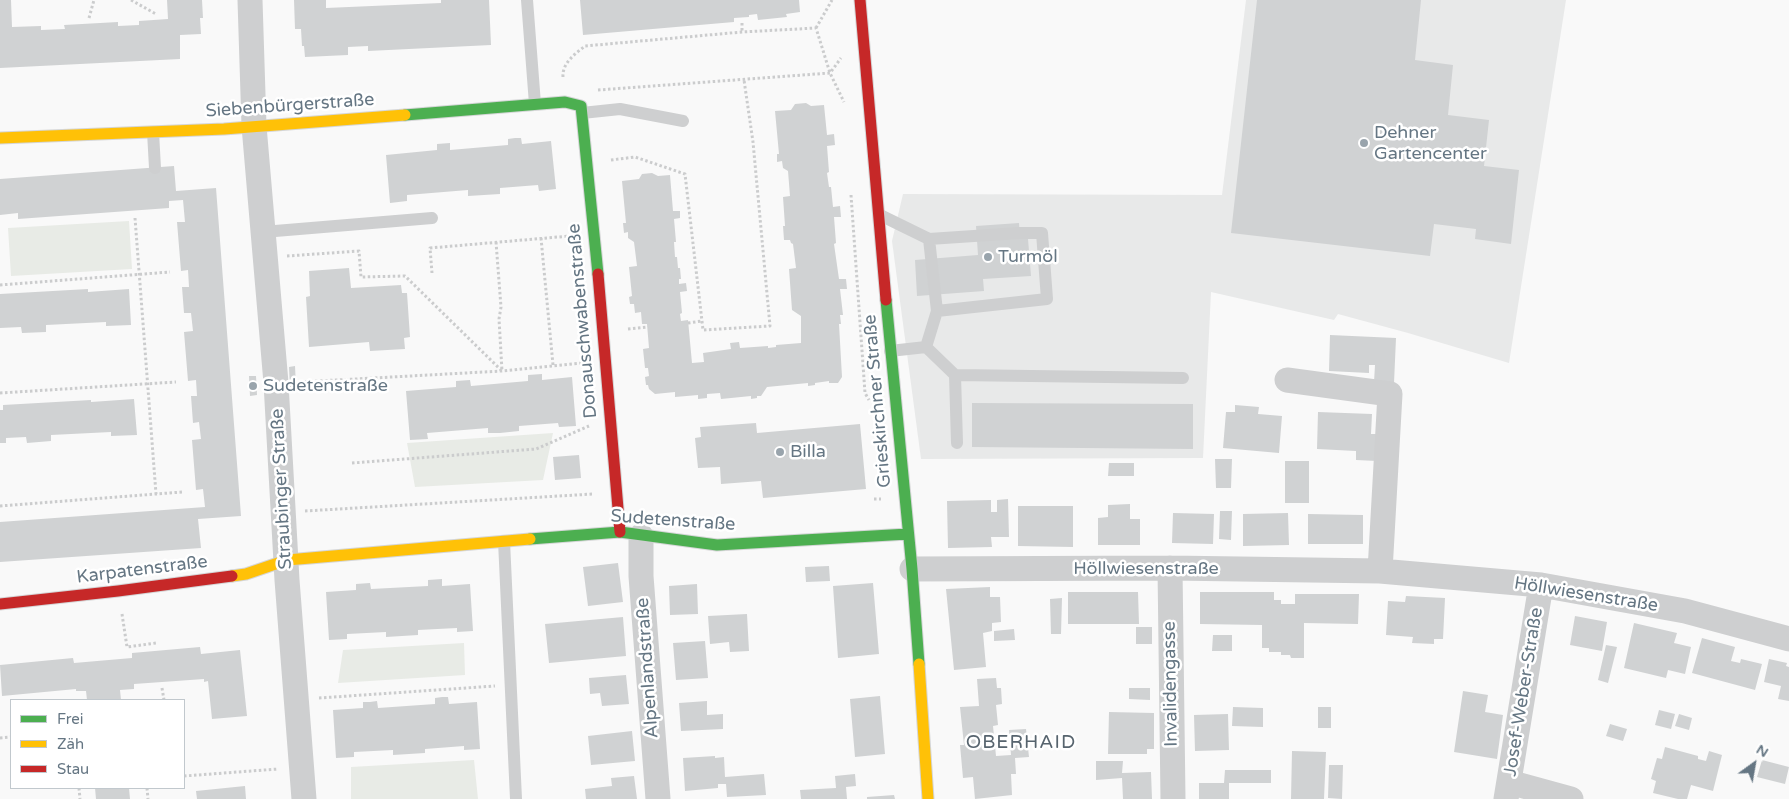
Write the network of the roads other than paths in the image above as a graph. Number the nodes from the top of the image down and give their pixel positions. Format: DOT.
graph roads {
  1 [pos="250,0"];
  2 [pos="526,0"];
  3 [pos="860,0"];
  4 [pos="536,104"];
  5 [pos="582,109"];
  6 [pos="682,121"];
  7 [pos="254,126"];
  8 [pos="153,132"];
  9 [pos="0,138"];
  10 [pos="155,168"];
  11 [pos="880,216"];
  12 [pos="432,218"];
  13 [pos="263,232"];
  14 [pos="930,239"];
  15 [pos="937,311"];
  16 [pos="926,347"];
  17 [pos="890,351"];
  18 [pos="955,375"];
  19 [pos="1183,378"];
  20 [pos="1287,380"];
  21 [pos="957,443"];
  22 [pos="630,534"];
  23 [pos="908,534"];
  24 [pos="504,541"];
  25 [pos="287,560"];
  26 [pos="1170,568"];
  27 [pos="912,569"];
  28 [pos="1380,571"];
  29 [pos="1541,585"];
  30 [pos="0,604"];
  31 [pos="1789,639"];
  32 [pos="1507,791"];
  33 [pos="304,799"];
  34 [pos="516,799"];
  35 [pos="658,799"];
  36 [pos="928,799"];
  37 [pos="1172,799"];
  38 [pos="1571,799"];
  1 -- 7 [label="street, Straubinger Straße"];
  2 -- 4 [label="lane"];
  3 -- 11 [label="street, Grieskirchner Straße"];
  4 -- 5 [label="street, Siebenbürgerstraße"];
  4 -- 7 [label="street, Siebenbürgerstraße"];
  5 -- 6 [label="lane"];
  5 -- 22 [label="street, Donauschwabenstraße"];
  7 -- 8 [label="street, Siebenbürgerstraße"];
  7 -- 13 [label="street, Straubinger Straße"];
  8 -- 9 [label="street, Siebenbürgerstraße"];
  8 -- 10 [label="lane"];
  11 -- 14 [label="lane"];
  11 -- 17 [label="street, Grieskirchner Straße"];
  12 -- 13 [label="lane"];
  13 -- 25 [label="street, Straubinger Straße"];
  14 -- 15 [label="lane"];
  14 -- 15 [label="lane"];
  15 -- 16 [label="lane"];
  16 -- 17 [label="lane"];
  16 -- 18 [label="lane"];
  17 -- 23 [label="street, Grieskirchner Straße"];
  18 -- 19 [label="lane"];
  18 -- 21 [label="lane"];
  20 -- 28 [label="street"];
  22 -- 23 [label="street, Sudetenstraße"];
  22 -- 24 [label="street, Sudetenstraße"];
  22 -- 35 [label="street, Alpenlandstraße"];
  23 -- 27 [label="street, Grieskirchner Straße"];
  24 -- 25 [label="street, Sudetenstraße"];
  24 -- 34 [label="lane"];
  25 -- 30 [label="street, Karpatenstraße"];
  25 -- 33 [label="street, Straubinger Straße"];
  26 -- 27 [label="street, Höllwiesenstraße"];
  26 -- 28 [label="street, Höllwiesenstraße"];
  26 -- 37 [label="street, Invalidengasse"];
  27 -- 36 [label="street, Grieskirchner Straße"];
  28 -- 29 [label="street, Höllwiesenstraße"];
  29 -- 31 [label="street, Höllwiesenstraße"];
  29 -- 32 [label="street, Josef-Weber-Straße"];
  32 -- 38 [label="street"];
}
